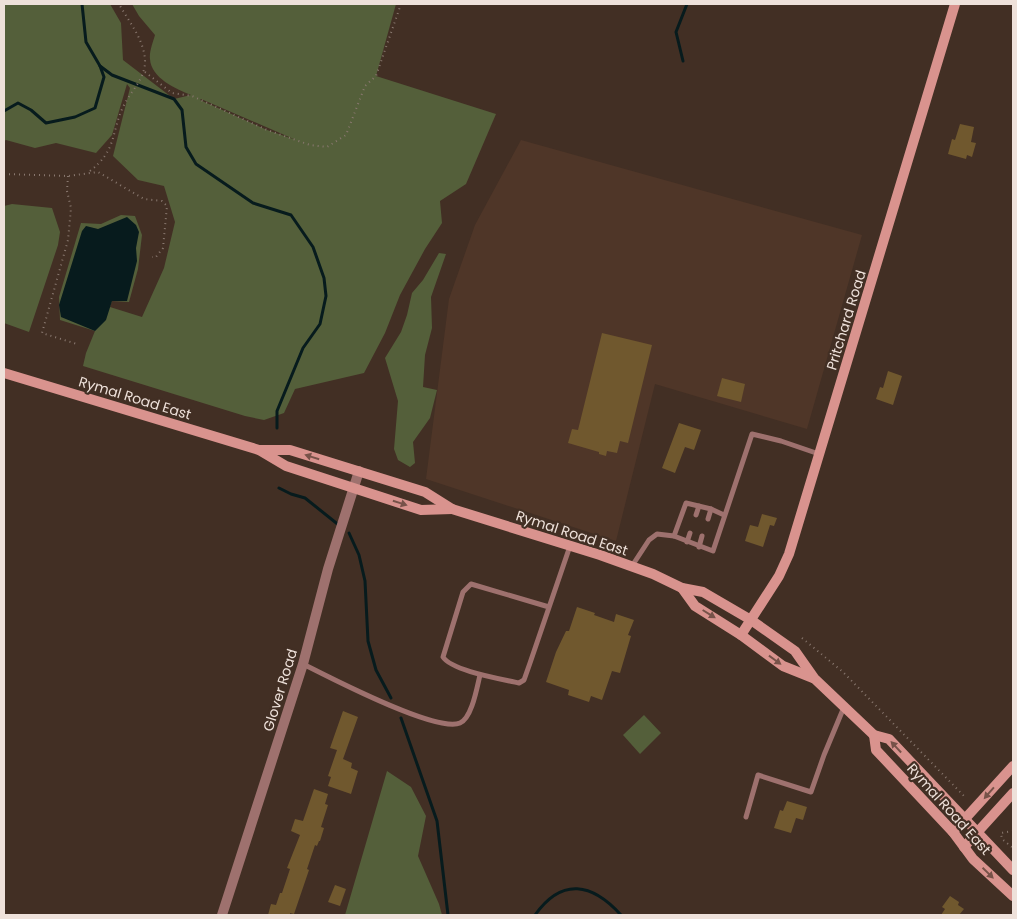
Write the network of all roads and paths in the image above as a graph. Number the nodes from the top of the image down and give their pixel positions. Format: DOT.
graph roads {
  1 [pos="119,4"];
  2 [pos="401,4"];
  3 [pos="955,4"];
  4 [pos="145,72"];
  5 [pos="89,172"];
  6 [pos="4,174"];
  7 [pos="68,176"];
  8 [pos="152,257"];
  9 [pos="77,344"];
  10 [pos="4,373"];
  11 [pos="259,450"];
  12 [pos="820,454"];
  13 [pos="359,471"];
  14 [pos="354,488"];
  15 [pos="699,506"];
  16 [pos="452,509"];
  17 [pos="710,509"];
  18 [pos="696,515"];
  19 [pos="724,515"];
  20 [pos="708,519"];
  21 [pos="690,533"];
  22 [pos="674,536"];
  23 [pos="702,536"];
  24 [pos="687,542"];
  25 [pos="570,545"];
  26 [pos="699,546"];
  27 [pos="632,566"];
  28 [pos="682,588"];
  29 [pos="549,607"];
  30 [pos="751,620"];
  31 [pos="741,635"];
  32 [pos="802,638"];
  33 [pos="303,664"];
  34 [pos="480,675"];
  35 [pos="814,678"];
  36 [pos="844,706"];
  37 [pos="874,735"];
  38 [pos="1013,766"];
  39 [pos="1013,793"];
  40 [pos="964,796"];
  41 [pos="746,817"];
  42 [pos="965,821"];
  43 [pos="1013,831"];
  44 [pos="953,832"];
  45 [pos="978,833"];
  46 [pos="964,847"];
  47 [pos="1013,848"];
  48 [pos="1013,870"];
  49 [pos="1013,896"];
  50 [pos="222,915"];
  1 -- 4 [label="path"];
  2 -- 4 [label="path"];
  3 -- 12 [label="main road, Pritchard Road"];
  4 -- 5 [label="path"];
  5 -- 7 [label="path"];
  5 -- 8 [label="path"];
  6 -- 7 [label="path"];
  7 -- 9 [label="path"];
  10 -- 11 [label="main road, Rymal Road East"];
  13 -- 11 [label="main road, Rymal Road East, one-way"];
  11 -- 14 [label="main road, Rymal Road East"];
  12 -- 19 [label="lane"];
  12 -- 30 [label="main road, Pritchard Road"];
  13 -- 14 [label="street, Glover Road"];
  13 -- 16 [label="main road, Rymal Road East"];
  14 -- 16 [label="main road, Rymal Road East, one-way"];
  14 -- 33 [label="street, Glover Road"];
  15 -- 17 [label="lane"];
  15 -- 18 [label="lane"];
  15 -- 22 [label="lane"];
  16 -- 25 [label="main road, Rymal Road East"];
  17 -- 19 [label="lane"];
  17 -- 20 [label="lane"];
  19 -- 26 [label="lane"];
  21 -- 24 [label="lane"];
  22 -- 24 [label="lane"];
  22 -- 27 [label="lane"];
  23 -- 26 [label="lane"];
  24 -- 26 [label="lane"];
  25 -- 27 [label="main road, Rymal Road East"];
  25 -- 29 [label="lane"];
  27 -- 28 [label="main road, Rymal Road East"];
  28 -- 30 [label="main road, Rymal Road East"];
  28 -- 31 [label="main road, Rymal Road East, one-way"];
  29 -- 34 [label="lane"];
  29 -- 34 [label="lane"];
  30 -- 31 [label="main road, Pritchard Road"];
  30 -- 35 [label="main road, Rymal Road East"];
  31 -- 35 [label="main road, Rymal Road East, one-way"];
  32 -- 40 [label="path"];
  33 -- 34 [label="lane"];
  33 -- 50 [label="street, Glover Road"];
  35 -- 36 [label="main road, Rymal Road East"];
  36 -- 37 [label="main road, Rymal Road East"];
  36 -- 41 [label="lane"];
  42 -- 37 [label="main road, Rymal Road East, one-way"];
  37 -- 44 [label="main road, Rymal Road East"];
  38 -- 42 [label="main road, one-way"];
  39 -- 45 [label="main road"];
  42 -- 44 [label="main road"];
  42 -- 45 [label="main road, Rymal Road East"];
  43 -- 47 [label="path"];
  44 -- 46 [label="main road, Rymal Road East"];
  45 -- 46 [label="main road"];
  45 -- 48 [label="main road, Rymal Road East"];
  46 -- 49 [label="main road, Rymal Road East, one-way"];
}
